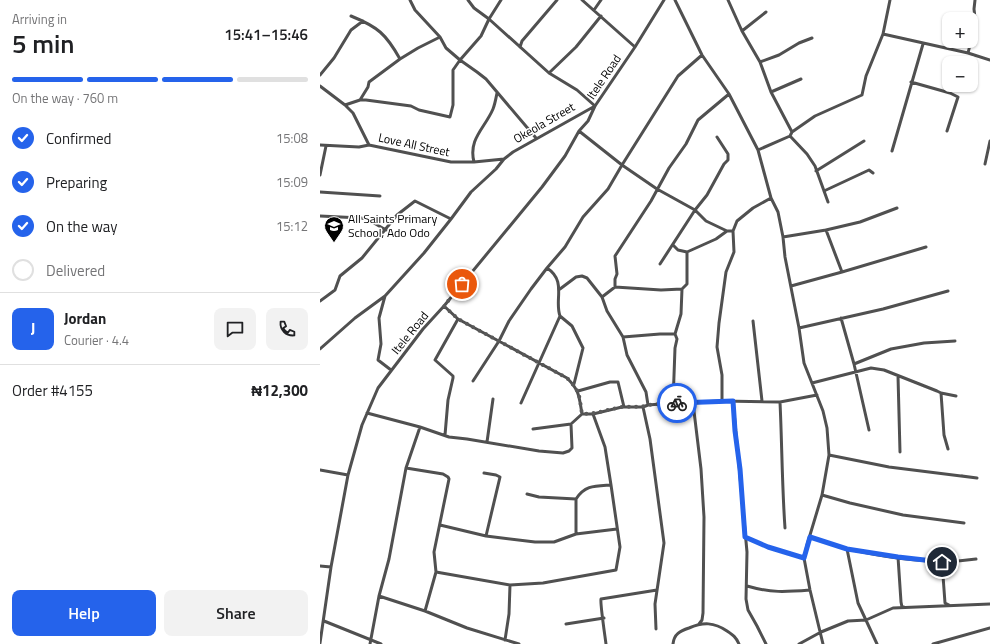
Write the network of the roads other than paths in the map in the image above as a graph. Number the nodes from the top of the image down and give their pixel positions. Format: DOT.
graph roads {
  1 [pos="410,0"];
  2 [pos="468,0"];
  3 [pos="501,0"];
  4 [pos="557,0"];
  5 [pos="582,0"];
  6 [pos="601,0"];
  7 [pos="664,0"];
  8 [pos="674,0"];
  9 [pos="728,0"];
  10 [pos="890,0"];
  11 [pos="975,0"];
  12 [pos="594,10"];
  13 [pos="766,12"];
  14 [pos="974,12"];
  15 [pos="351,16"];
  16 [pos="601,16"];
  17 [pos="489,19"];
  18 [pos="363,21"];
  19 [pos="742,31"];
  20 [pos="883,34"];
  21 [pos="440,37"];
  22 [pos="812,38"];
  23 [pos="513,41"];
  24 [pos="522,41"];
  25 [pos="923,44"];
  26 [pos="520,47"];
  27 [pos="635,47"];
  28 [pos="969,48"];
  29 [pos="968,53"];
  30 [pos="702,55"];
  31 [pos="400,59"];
  32 [pos="460,60"];
  33 [pos="990,60"];
  34 [pos="760,62"];
  35 [pos="549,73"];
  36 [pos="320,75"];
  37 [pos="801,79"];
  38 [pos="911,82"];
  39 [pos="320,86"];
  40 [pos="771,92"];
  41 [pos="498,93"];
  42 [pos="729,94"];
  43 [pos="363,95"];
  44 [pos="360,100"];
  45 [pos="366,100"];
  46 [pos="345,105"];
  47 [pos="595,106"];
  48 [pos="579,131"];
  49 [pos="947,131"];
  50 [pos="791,134"];
  51 [pos="536,138"];
  52 [pos="717,138"];
  53 [pos="990,140"];
  54 [pos="864,141"];
  55 [pos="369,145"];
  56 [pos="320,146"];
  57 [pos="326,146"];
  58 [pos="758,150"];
  59 [pos="892,151"];
  60 [pos="504,159"];
  61 [pos="474,162"];
  62 [pos="985,164"];
  63 [pos="622,165"];
  64 [pos="816,171"];
  65 [pos="873,173"];
  66 [pos="320,175"];
  67 [pos="657,188"];
  68 [pos="824,191"];
  69 [pos="320,192"];
  70 [pos="380,196"];
  71 [pos="771,198"];
  72 [pos="828,202"];
  73 [pos="897,208"];
  74 [pos="695,210"];
  75 [pos="320,216"];
  76 [pos="451,219"];
  77 [pos="386,230"];
  78 [pos="826,230"];
  79 [pos="727,231"];
  80 [pos="734,231"];
  81 [pos="783,237"];
  82 [pos="673,245"];
  83 [pos="926,247"];
  84 [pos="687,252"];
  85 [pos="660,264"];
  86 [pos="547,268"];
  87 [pos="842,272"];
  88 [pos="791,286"];
  89 [pos="615,287"];
  90 [pos="560,289"];
  91 [pos="682,289"];
  92 [pos="948,291"];
  93 [pos="385,296"];
  94 [pos="602,297"];
  95 [pos="320,301"];
  96 [pos="444,306"];
  97 [pos="560,316"];
  98 [pos="841,318"];
  99 [pos="458,319"];
  100 [pos="753,321"];
  101 [pos="799,328"];
  102 [pos="675,334"];
  103 [pos="623,337"];
  104 [pos="499,341"];
  105 [pos="955,341"];
  106 [pos="320,349"];
  107 [pos="538,363"];
  108 [pos="854,364"];
  109 [pos="391,370"];
  110 [pos="857,372"];
  111 [pos="898,376"];
  112 [pos="473,381"];
  113 [pos="812,383"];
  114 [pos="574,384"];
  115 [pos="578,391"];
  116 [pos="941,393"];
  117 [pos="816,395"];
  118 [pos="956,396"];
  119 [pos="493,399"];
  120 [pos="722,401"];
  121 [pos="733,401"];
  122 [pos="762,401"];
  123 [pos="780,402"];
  124 [pos="521,403"];
  125 [pos="673,403"];
  126 [pos="693,403"];
  127 [pos="648,405"];
  128 [pos="622,407"];
  129 [pos="643,407"];
  130 [pos="367,413"];
  131 [pos="582,414"];
  132 [pos="592,414"];
  133 [pos="571,424"];
  134 [pos="420,427"];
  135 [pos="533,429"];
  136 [pos="870,430"];
  137 [pos="445,435"];
  138 [pos="486,442"];
  139 [pos="948,449"];
  140 [pos="900,452"];
  141 [pos="828,455"];
  142 [pos="406,468"];
  143 [pos="320,470"];
  144 [pos="484,473"];
  145 [pos="348,475"];
  146 [pos="962,476"];
  147 [pos="611,485"];
  148 [pos="527,494"];
  149 [pos="822,495"];
  150 [pos="576,499"];
  151 [pos="964,523"];
  152 [pos="440,525"];
  153 [pos="785,528"];
  154 [pos="617,529"];
  155 [pos="576,534"];
  156 [pos="486,536"];
  157 [pos="745,537"];
  158 [pos="810,537"];
  159 [pos="847,549"];
  160 [pos="898,557"];
  161 [pos="804,558"];
  162 [pos="976,559"];
  163 [pos="942,562"];
  164 [pos="320,566"];
  165 [pos="331,567"];
  166 [pos="436,572"];
  167 [pos="510,585"];
  168 [pos="747,586"];
  169 [pos="657,590"];
  170 [pos="810,590"];
  171 [pos="379,596"];
  172 [pos="990,604"];
  173 [pos="950,605"];
  174 [pos="908,608"];
  175 [pos="425,611"];
  176 [pos="604,618"];
  177 [pos="866,620"];
  178 [pos="324,621"];
  179 [pos="566,624"];
  180 [pos="699,624"];
  181 [pos="990,628"];
  182 [pos="656,629"];
  183 [pos="821,632"];
  184 [pos="505,640"];
  185 [pos="370,642"];
  186 [pos="320,643"];
  187 [pos="381,644"];
  188 [pos="519,644"];
  189 [pos="606,644"];
  190 [pos="673,644"];
  191 [pos="739,644"];
  192 [pos="766,644"];
  193 [pos="799,644"];
  194 [pos="823,644"];
  195 [pos="877,644"];
  196 [pos="933,644"];
  1 -- 21 [label="street"];
  2 -- 17 [label="street"];
  3 -- 17 [label="street"];
  4 -- 24 [label="street"];
  5 -- 12 [label="street"];
  6 -- 12 [label="street"];
  7 -- 27 [label="street, Itele Road"];
  8 -- 30 [label="street"];
  9 -- 19 [label="street"];
  10 -- 20 [label="street"];
  11 -- 14 [label="street"];
  12 -- 16 [label="street"];
  13 -- 19 [label="street"];
  15 -- 18 [label="street"];
  16 -- 27 [label="street"];
  16 -- 35 [label="street"];
  17 -- 23 [label="street"];
  17 -- 32 [label="street"];
  18 -- 31 [label="street"];
  18 -- 36 [label="street"];
  19 -- 34 [label="street"];
  20 -- 25 [label="street"];
  20 -- 50 [label="street"];
  21 -- 31 [label="street"];
  21 -- 32 [label="street"];
  22 -- 34 [label="street"];
  23 -- 24 [label="street"];
  23 -- 26 [label="street"];
  24 -- 26 [label="street"];
  25 -- 29 [label="street"];
  25 -- 38 [label="street"];
  26 -- 35 [label="street"];
  27 -- 47 [label="street, Itele Road"];
  28 -- 29 [label="street"];
  29 -- 33 [label="street"];
  30 -- 42 [label="street"];
  30 -- 63 [label="street"];
  31 -- 43 [label="street"];
  32 -- 41 [label="street"];
  32 -- 45 [label="street"];
  34 -- 40 [label="street"];
  35 -- 47 [label="street"];
  37 -- 40 [label="street"];
  38 -- 49 [label="street"];
  38 -- 59 [label="street"];
  39 -- 46 [label="street"];
  40 -- 50 [label="street"];
  41 -- 51 [label="street"];
  41 -- 61 [label="street"];
  42 -- 58 [label="street"];
  42 -- 67 [label="street"];
  43 -- 44 [label="street"];
  43 -- 45 [label="street"];
  44 -- 45 [label="street"];
  44 -- 46 [label="street"];
  46 -- 55 [label="street"];
  47 -- 48 [label="street, Itele Road"];
  47 -- 51 [label="street, Okeola Street"];
  48 -- 63 [label="street"];
  48 -- 96 [label="street, Itele Road"];
  50 -- 58 [label="street"];
  50 -- 64 [label="street"];
  51 -- 60 [label="street, Okeola Street"];
  52 -- 74 [label="street"];
  53 -- 62 [label="street"];
  54 -- 64 [label="street"];
  55 -- 57 [label="street, Love All Street"];
  55 -- 61 [label="street, Love All Street"];
  56 -- 57 [label="street, Love All Street"];
  57 -- 66 [label="street"];
  58 -- 71 [label="street"];
  60 -- 61 [label="street, Love All Street"];
  60 -- 76 [label="street, Okeola Street"];
  63 -- 67 [label="street"];
  63 -- 86 [label="street"];
  64 -- 68 [label="street"];
  65 -- 68 [label="street"];
  67 -- 74 [label="street"];
  67 -- 89 [label="street"];
  68 -- 72 [label="street"];
  69 -- 70 [label="street"];
  71 -- 80 [label="street"];
  71 -- 81 [label="street"];
  73 -- 78 [label="street"];
  74 -- 79 [label="street"];
  74 -- 82 [label="street"];
  75 -- 77 [label="street"];
  76 -- 77 [label="street"];
  76 -- 93 [label="street, Okeola Street"];
  77 -- 95 [label="street"];
  78 -- 81 [label="street"];
  78 -- 87 [label="street"];
  79 -- 80 [label="street"];
  79 -- 84 [label="street"];
  80 -- 120 [label="street"];
  81 -- 88 [label="street"];
  82 -- 84 [label="street"];
  82 -- 85 [label="street"];
  83 -- 87 [label="street"];
  84 -- 91 [label="street"];
  86 -- 90 [label="street"];
  86 -- 104 [label="street"];
  87 -- 88 [label="street"];
  88 -- 101 [label="street"];
  89 -- 91 [label="street"];
  89 -- 94 [label="street"];
  90 -- 94 [label="street"];
  90 -- 97 [label="street"];
  91 -- 102 [label="street"];
  92 -- 98 [label="street"];
  93 -- 106 [label="street, Okeola Street"];
  93 -- 109 [label="street"];
  94 -- 103 [label="street"];
  96 -- 99 [label="street"];
  96 -- 109 [label="street, Itele Road"];
  97 -- 107 [label="street"];
  97 -- 114 [label="street"];
  98 -- 101 [label="street"];
  98 -- 108 [label="street"];
  99 -- 104 [label="street"];
  99 -- 137 [label="street"];
  100 -- 122 [label="street"];
  101 -- 113 [label="street"];
  102 -- 103 [label="street"];
  102 -- 125 [label="street"];
  103 -- 127 [label="street"];
  104 -- 107 [label="street"];
  104 -- 112 [label="street"];
  105 -- 108 [label="street"];
  107 -- 114 [label="street"];
  107 -- 124 [label="street"];
  108 -- 110 [label="street"];
  109 -- 130 [label="street, Itele Road"];
  110 -- 111 [label="street"];
  110 -- 113 [label="street"];
  110 -- 136 [label="street"];
  111 -- 116 [label="street"];
  111 -- 140 [label="street"];
  113 -- 117 [label="street"];
  114 -- 115 [label="street"];
  115 -- 128 [label="street"];
  115 -- 131 [label="street"];
  116 -- 118 [label="street"];
  116 -- 139 [label="street"];
  117 -- 123 [label="street"];
  117 -- 141 [label="street"];
  119 -- 138 [label="street"];
  120 -- 121 [label="street"];
  120 -- 126 [label="street"];
  121 -- 122 [label="street"];
  121 -- 157 [label="street"];
  122 -- 123 [label="street"];
  123 -- 153 [label="street"];
  125 -- 126 [label="street"];
  125 -- 127 [label="street"];
  126 -- 180 [label="street"];
  127 -- 129 [label="street"];
  128 -- 129 [label="street"];
  128 -- 132 [label="street"];
  129 -- 169 [label="street"];
  130 -- 134 [label="street"];
  130 -- 145 [label="street, Itele Road"];
  131 -- 132 [label="street"];
  131 -- 133 [label="street"];
  132 -- 147 [label="street"];
  133 -- 135 [label="street"];
  133 -- 138 [label="street"];
  134 -- 137 [label="street"];
  134 -- 142 [label="street"];
  137 -- 138 [label="street"];
  141 -- 146 [label="street"];
  141 -- 149 [label="street"];
  142 -- 152 [label="street"];
  142 -- 171 [label="street"];
  143 -- 145 [label="street"];
  144 -- 156 [label="street"];
  145 -- 165 [label="street, Itele Road"];
  147 -- 150 [label="street"];
  147 -- 154 [label="street"];
  148 -- 150 [label="street"];
  149 -- 151 [label="street"];
  149 -- 158 [label="street"];
  150 -- 155 [label="street"];
  152 -- 156 [label="street"];
  152 -- 166 [label="street"];
  154 -- 155 [label="street"];
  154 -- 167 [label="street"];
  155 -- 156 [label="street"];
  157 -- 161 [label="street"];
  157 -- 168 [label="street"];
  158 -- 159 [label="street"];
  158 -- 161 [label="street"];
  159 -- 160 [label="street"];
  159 -- 177 [label="street"];
  160 -- 163 [label="street"];
  160 -- 174 [label="street"];
  161 -- 170 [label="street"];
  162 -- 163 [label="street"];
  163 -- 173 [label="street"];
  164 -- 165 [label="street"];
  165 -- 178 [label="street, Itele Road"];
  166 -- 167 [label="street"];
  166 -- 175 [label="street"];
  167 -- 184 [label="street"];
  168 -- 170 [label="street"];
  168 -- 192 [label="street"];
  169 -- 176 [label="street"];
  169 -- 182 [label="street"];
  170 -- 183 [label="street"];
  171 -- 175 [label="street"];
  171 -- 185 [label="street"];
  172 -- 173 [label="street"];
  173 -- 174 [label="street"];
  174 -- 177 [label="street"];
  175 -- 184 [label="street"];
  176 -- 179 [label="street"];
  176 -- 189 [label="street"];
  177 -- 183 [label="street"];
  177 -- 195 [label="street"];
  178 -- 185 [label="street"];
  178 -- 186 [label="street, Itele Road"];
  180 -- 190 [label="street"];
  180 -- 191 [label="street"];
  181 -- 196 [label="street"];
  183 -- 193 [label="street"];
  183 -- 194 [label="street"];
  184 -- 188 [label="street"];
  185 -- 187 [label="street"];
}
